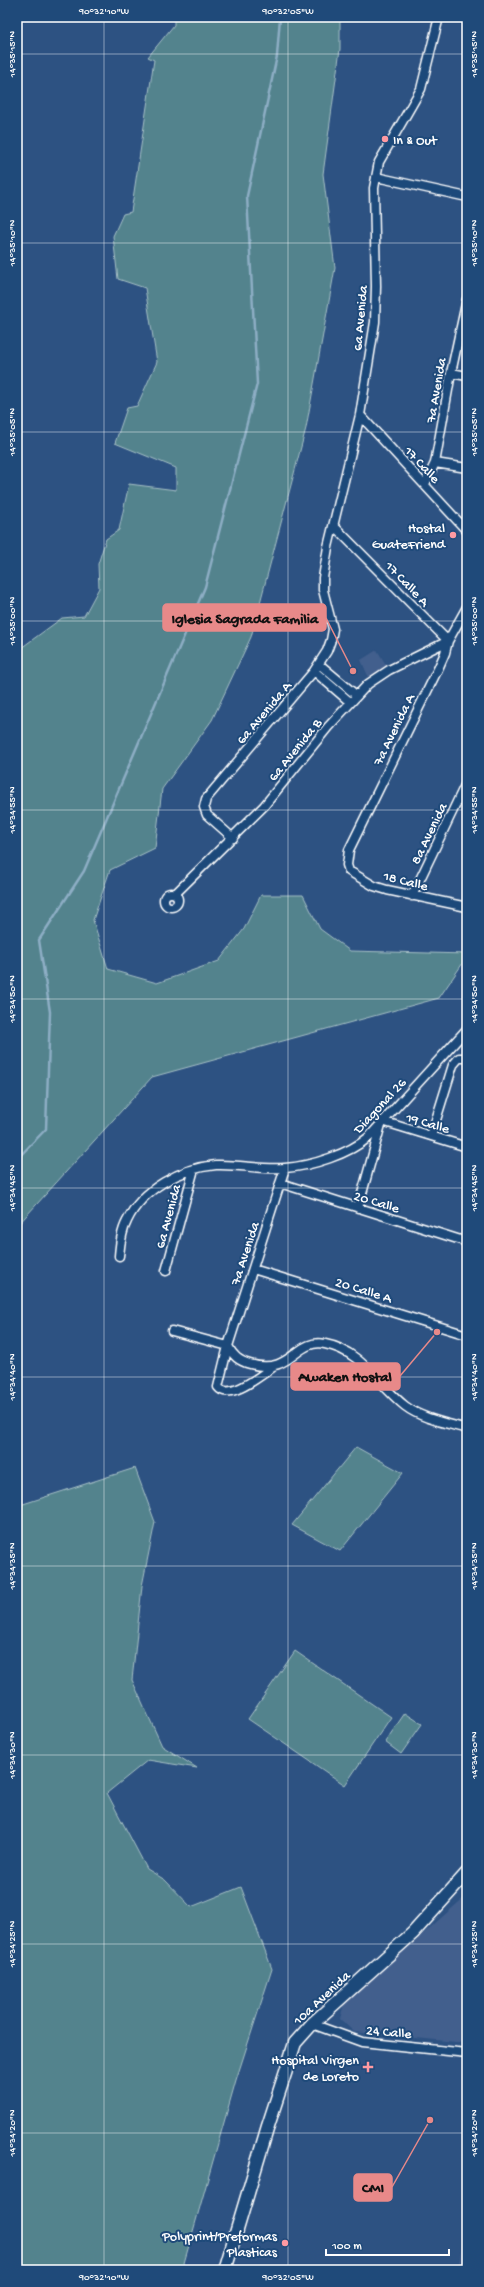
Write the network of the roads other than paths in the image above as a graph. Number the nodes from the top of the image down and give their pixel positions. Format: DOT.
graph roads {
  1 [pos="439,17"];
  2 [pos="376,177"];
  3 [pos="467,197"];
  4 [pos="467,299"];
  5 [pos="451,373"];
  6 [pos="467,376"];
  7 [pos="360,415"];
  8 [pos="435,464"];
  9 [pos="467,468"];
  10 [pos="425,484"];
  11 [pos="334,526"];
  12 [pos="467,531"];
  13 [pos="467,607"];
  14 [pos="333,629"];
  15 [pos="448,641"];
  16 [pos="317,667"];
  17 [pos="336,684"];
  18 [pos="356,695"];
  19 [pos="350,702"];
  20 [pos="467,781"];
  21 [pos="233,838"];
  22 [pos="347,865"];
  23 [pos="175,894"];
  24 [pos="412,896"];
  25 [pos="467,907"];
  26 [pos="467,1029"];
  27 [pos="463,1058"];
  28 [pos="382,1121"];
  29 [pos="431,1136"];
  30 [pos="467,1147"];
  31 [pos="194,1168"];
  32 [pos="285,1168"];
  33 [pos="280,1183"];
  34 [pos="358,1208"];
  35 [pos="467,1242"];
  36 [pos="119,1256"];
  37 [pos="253,1269"];
  38 [pos="166,1271"];
  39 [pos="172,1331"];
  40 [pos="467,1334"];
  41 [pos="228,1346"];
  42 [pos="273,1367"];
  43 [pos="467,1429"];
  44 [pos="467,1873"];
  45 [pos="312,2024"];
  46 [pos="467,2053"];
  47 [pos="225,2270"];
  1 -- 2 [label="street, 6a Avenida"];
  2 -- 3 [label="street"];
  2 -- 7 [label="street, 6a Avenida"];
  4 -- 5 [label="street, 7a Avenida"];
  5 -- 6 [label="street"];
  5 -- 8 [label="street, 7a Avenida"];
  7 -- 10 [label="street, 17 Calle"];
  7 -- 11 [label="street, 6a Avenida"];
  8 -- 9 [label="street"];
  8 -- 10 [label="street, 7a Avenida"];
  10 -- 12 [label="street, 17 Calle"];
  11 -- 14 [label="street, 6a Avenida"];
  11 -- 15 [label="street, 17 Calle A"];
  13 -- 15 [label="street, 7a Avenida A"];
  14 -- 16 [label="street, 6a Avenida A"];
  15 -- 18 [label="street, 6a Avenida B"];
  15 -- 22 [label="street, 7a Avenida A"];
  16 -- 17 [label="street"];
  16 -- 21 [label="street, 6a Avenida A"];
  17 -- 18 [label="street"];
  17 -- 19 [label="street"];
  18 -- 19 [label="street, 6a Avenida B"];
  19 -- 21 [label="street, 6a Avenida B"];
  20 -- 24 [label="street, 8a Avenida"];
  21 -- 23 [label="street, 6a Avenida B"];
  22 -- 24 [label="street, 18 Calle"];
  24 -- 25 [label="street, 18 Calle"];
  26 -- 28 [label="street, Diagonal 26"];
  27 -- 29 [label="street"];
  28 -- 29 [label="street, 19 Calle"];
  28 -- 32 [label="street, Diagonal 26"];
  28 -- 34 [label="street"];
  29 -- 30 [label="street, 19 Calle"];
  31 -- 32 [label="street, Diagonal 26"];
  31 -- 36 [label="street"];
  31 -- 38 [label="street, 6a Avenida"];
  32 -- 33 [label="street, 7a Avenida"];
  33 -- 34 [label="street, 20 Calle"];
  33 -- 37 [label="street, 7a Avenida"];
  34 -- 35 [label="street, 20 Calle"];
  37 -- 40 [label="street, 20 Calle A"];
  37 -- 41 [label="street, 7a Avenida"];
  39 -- 41 [label="street"];
  41 -- 42 [label="street"];
  41 -- 42 [label="street, 7a Avenida"];
  42 -- 43 [label="street"];
  44 -- 45 [label="main road, 10a Avenida"];
  45 -- 46 [label="street, 24 Calle"];
  45 -- 47 [label="main road, 10a Avenida"];
}
